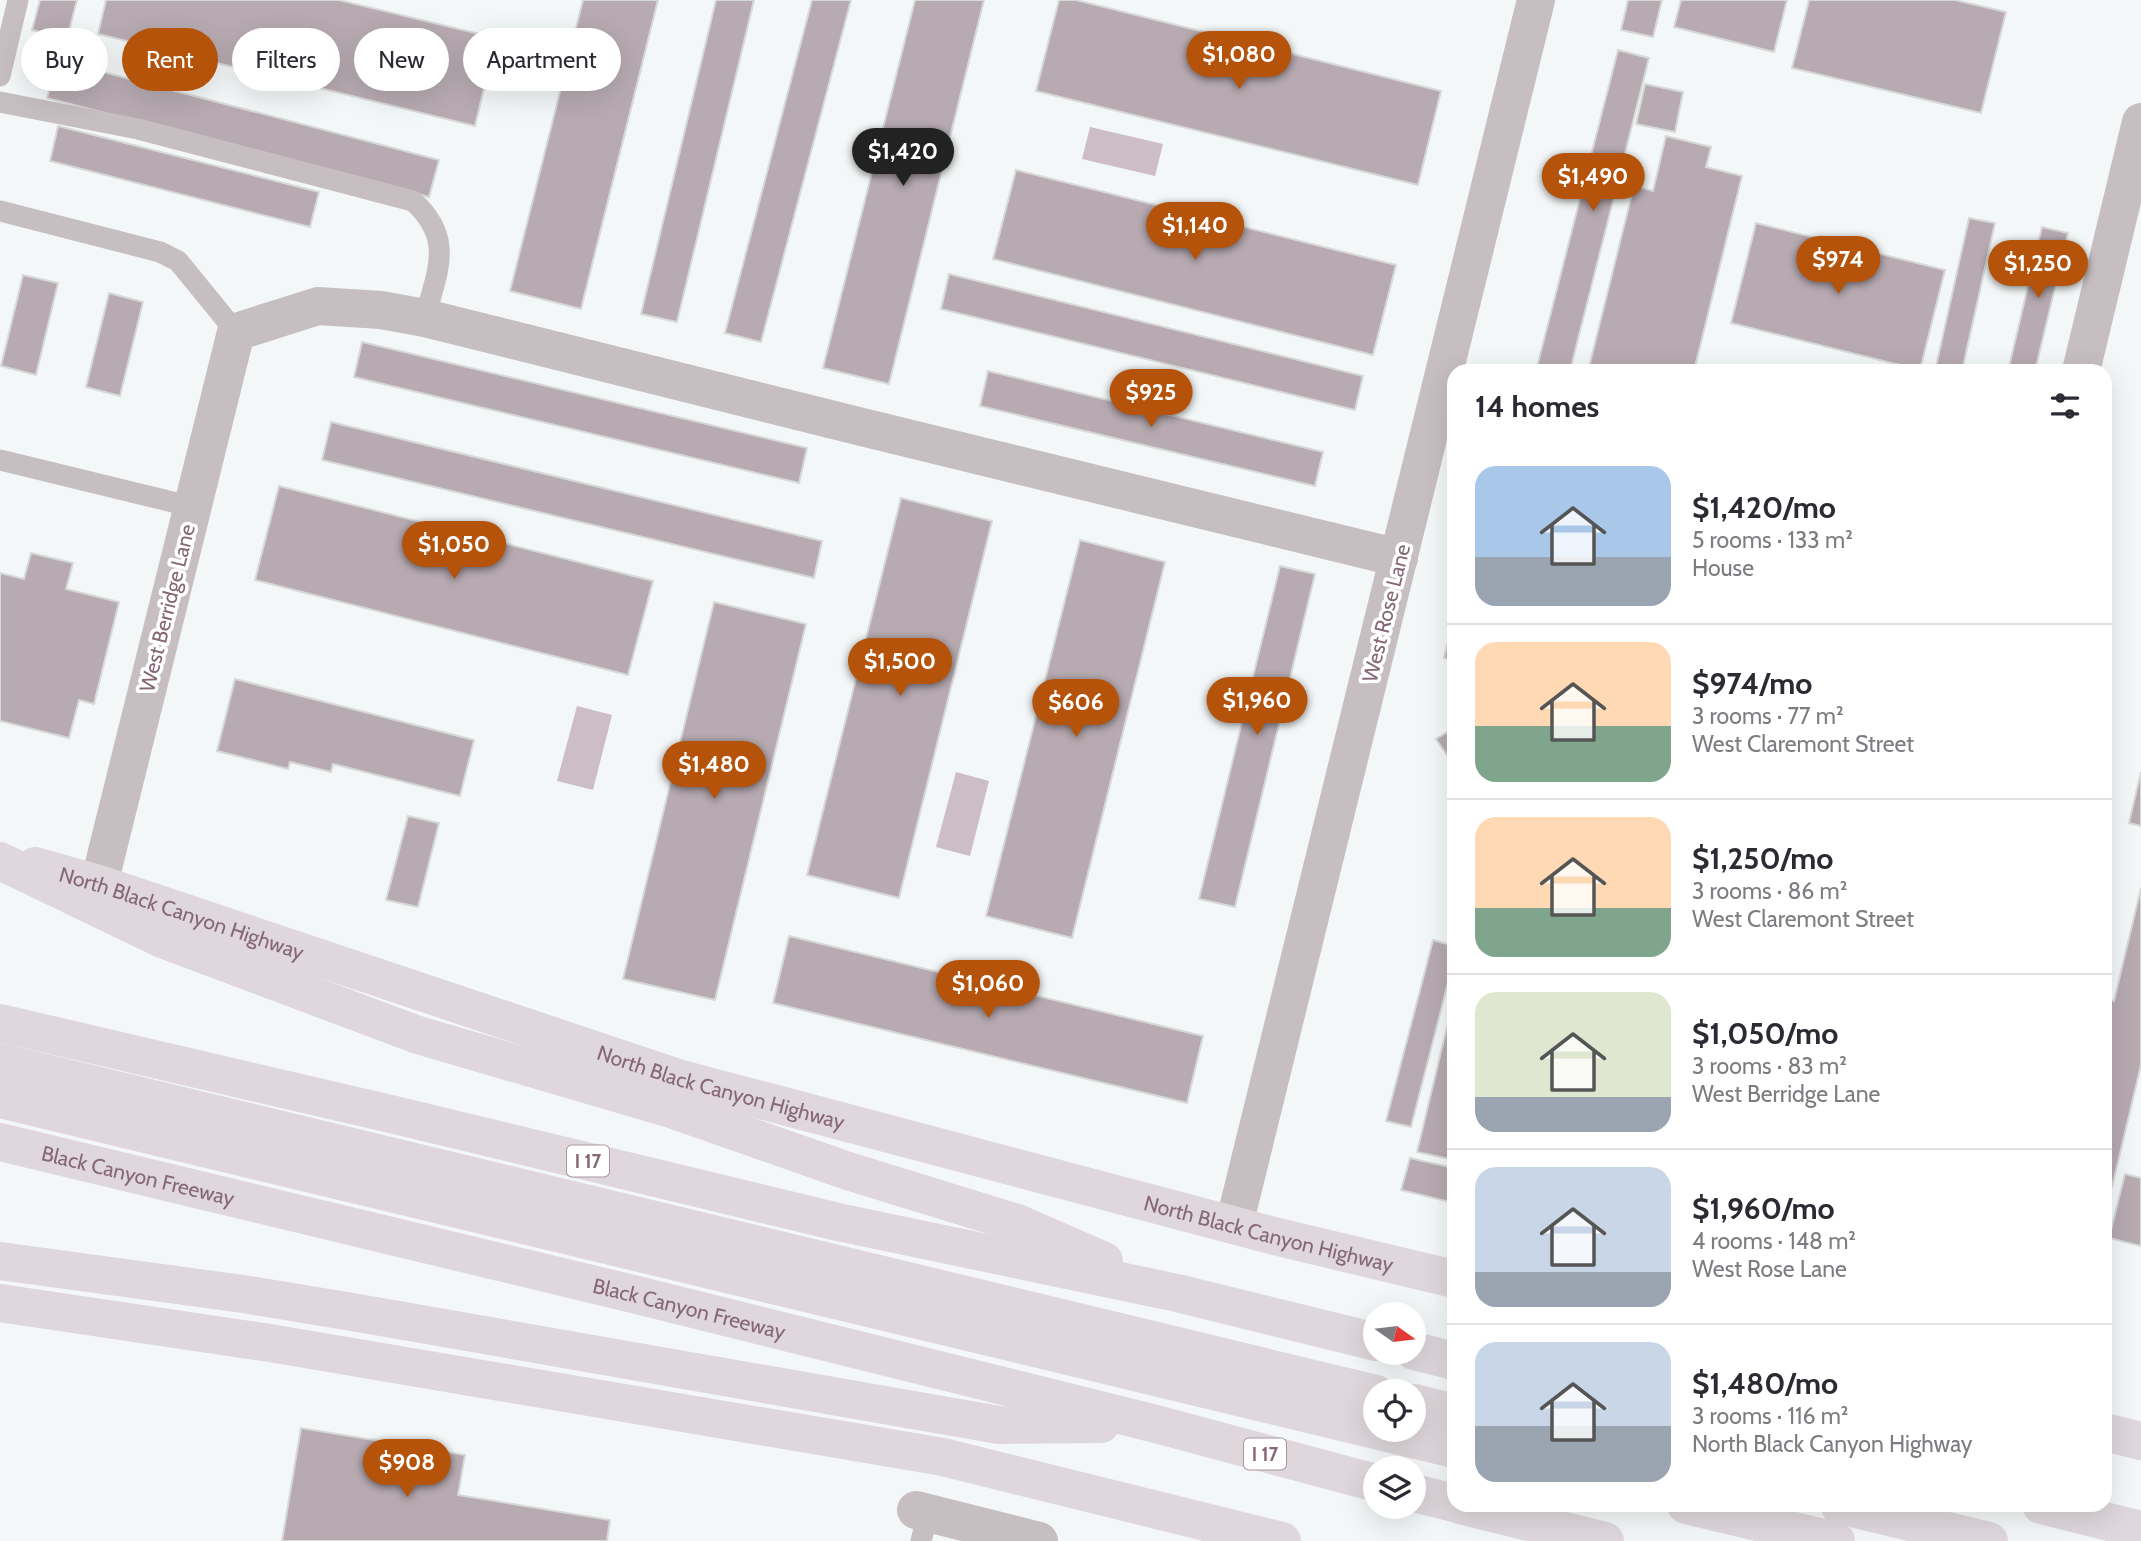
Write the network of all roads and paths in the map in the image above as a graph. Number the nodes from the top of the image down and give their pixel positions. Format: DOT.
graph roads {
  1 [pos="18,0"];
  2 [pos="1536,0"];
  3 [pos="0,76"];
  4 [pos="0,102"];
  5 [pos="2141,122"];
  6 [pos="0,211"];
  7 [pos="425,318"];
  8 [pos="236,332"];
  9 [pos="2083,364"];
  10 [pos="0,460"];
  11 [pos="193,507"];
  12 [pos="1399,558"];
  13 [pos="0,859"];
  14 [pos="99,884"];
  15 [pos="0,1024"];
  16 [pos="0,1062"];
  17 [pos="0,1099"];
  18 [pos="0,1142"];
  19 [pos="1234,1225"];
  20 [pos="0,1261"];
  21 [pos="1447,1277"];
  22 [pos="1177,1293"];
  23 [pos="0,1303"];
  24 [pos="1363,1339"];
  25 [pos="1426,1354"];
  26 [pos="1447,1359"];
  27 [pos="1363,1391"];
  28 [pos="1426,1406"];
  29 [pos="1447,1411"];
  30 [pos="1156,1424"];
  31 [pos="2112,1434"];
  32 [pos="2141,1441"];
  33 [pos="1447,1447"];
  34 [pos="1363,1480"];
  35 [pos="1426,1496"];
  36 [pos="1447,1501"];
  37 [pos="1488,1512"];
  38 [pos="1715,1512"];
  39 [pos="1868,1512"];
  40 [pos="2069,1512"];
  41 [pos="922,1522"];
  42 [pos="2141,1530"];
  43 [pos="1197,1531"];
  44 [pos="1039,1541"];
  45 [pos="1282,1541"];
  46 [pos="1605,1541"];
  47 [pos="1836,1541"];
  48 [pos="1989,1541"];
  1 -- 3 [label="lane"];
  2 -- 12 [label="street, West Rose Lane"];
  4 -- 7 [label="lane"];
  5 -- 9 [label="street"];
  6 -- 8 [label="lane"];
  7 -- 8 [label="street"];
  7 -- 12 [label="street"];
  8 -- 11 [label="street, West Berridge Lane"];
  10 -- 11 [label="lane"];
  11 -- 14 [label="street, West Berridge Lane"];
  12 -- 19 [label="street, West Rose Lane"];
  13 -- 14 [label="main road, North Black Canyon Highway"];
  13 -- 22 [label="main road"];
  14 -- 19 [label="main road, North Black Canyon Highway"];
  15 -- 22 [label="main road, I 17"];
  16 -- 27 [label="main road"];
  17 -- 33 [label="main road"];
  18 -- 30 [label="main road, Black Canyon Freeway / I 17"];
  19 -- 21 [label="main road, North Black Canyon Highway"];
  20 -- 30 [label="main road"];
  22 -- 24 [label="main road, I 17"];
  23 -- 43 [label="main road"];
  25 -- 26 [label="main road"];
  28 -- 29 [label="main road"];
  30 -- 34 [label="main road, Black Canyon Freeway / I 17"];
  31 -- 32 [label="main road"];
  35 -- 36 [label="main road"];
  37 -- 46 [label="main road"];
  38 -- 47 [label="main road"];
  39 -- 48 [label="main road"];
  40 -- 42 [label="main road"];
  41 -- 44 [label="street"];
  43 -- 45 [label="main road"];
}
